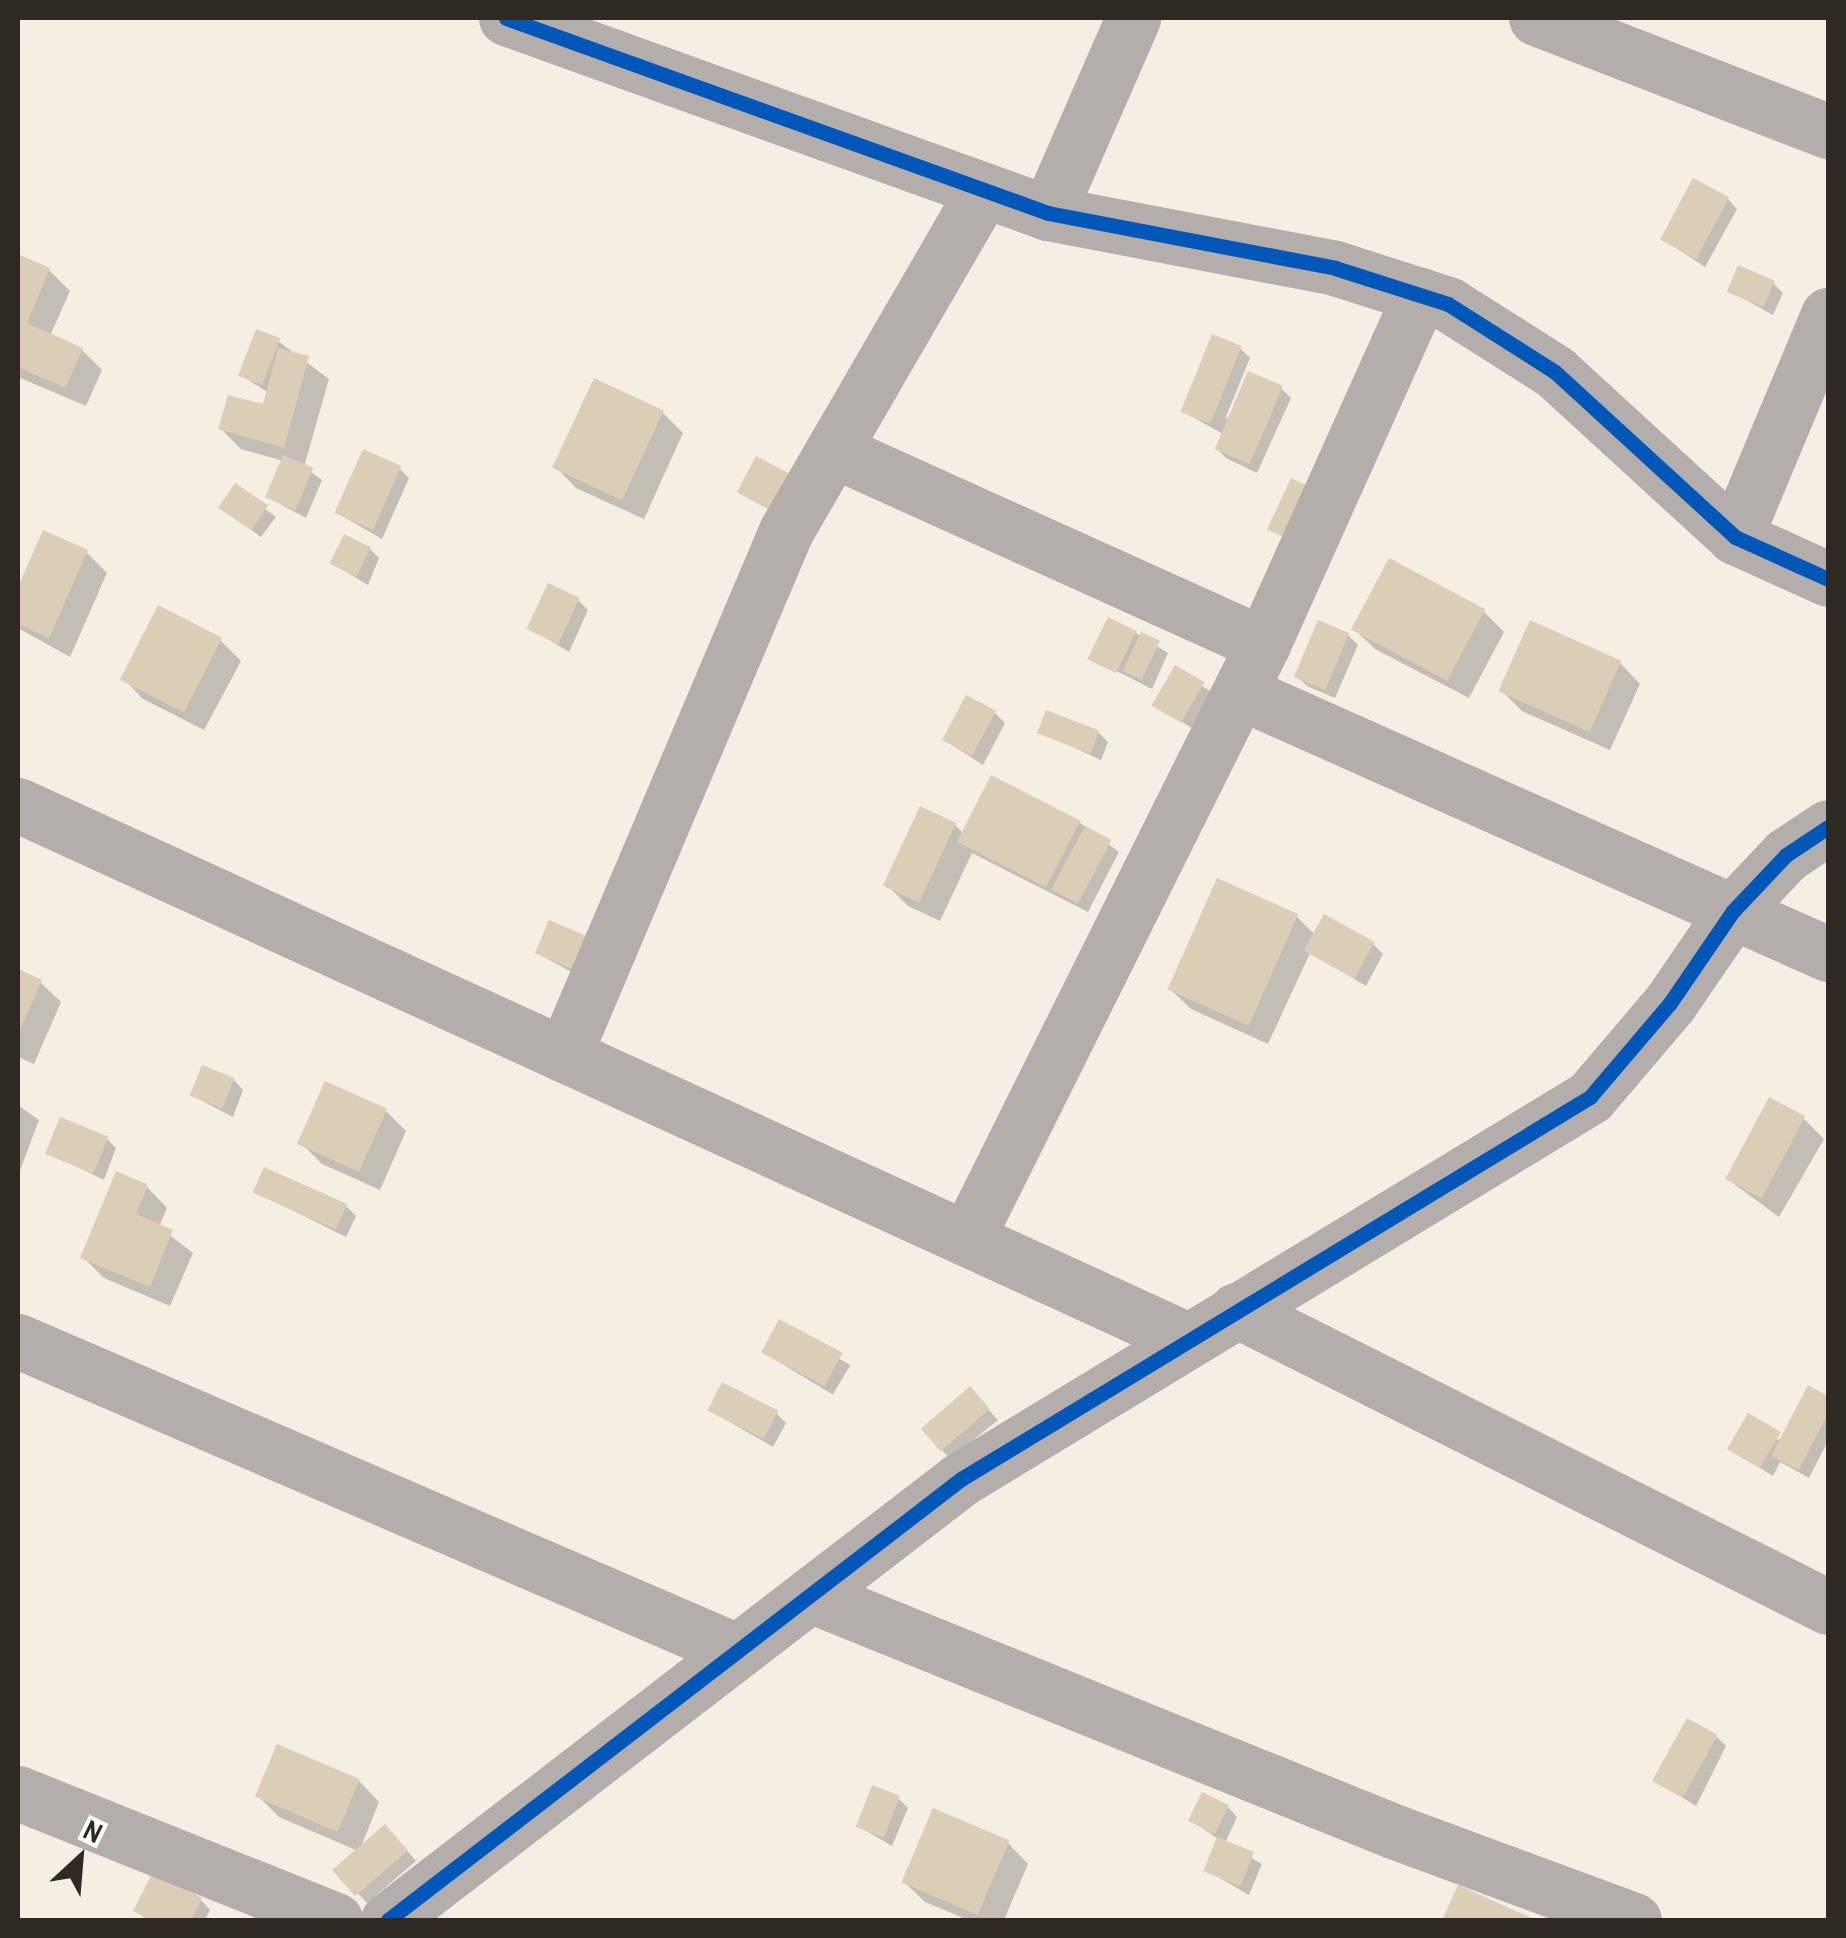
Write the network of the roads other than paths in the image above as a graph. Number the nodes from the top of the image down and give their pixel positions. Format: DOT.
graph roads {
  1 [pos="506,18"];
  2 [pos="1133,18"];
  3 [pos="1536,18"];
  4 [pos="1828,132"];
  5 [pos="984,190"];
  6 [pos="1048,213"];
  7 [pos="1420,295"];
  8 [pos="1828,316"];
  9 [pos="833,450"];
  10 [pos="1734,537"];
  11 [pos="1828,579"];
  12 [pos="1264,644"];
  13 [pos="1240,692"];
  14 [pos="18,804"];
  15 [pos="1828,827"];
  16 [pos="1733,910"];
  17 [pos="1828,954"];
  18 [pos="564,1055"];
  19 [pos="967,1238"];
  20 [pos="1236,1310"];
  21 [pos="1188,1340"];
  22 [pos="18,1341"];
  23 [pos="810,1595"];
  24 [pos="1828,1607"];
  25 [pos="736,1651"];
  26 [pos="18,1793"];
  27 [pos="336,1920"];
  28 [pos="388,1920"];
  29 [pos="1634,1920"];
  1 -- 5 [label="street"];
  2 -- 6 [label="street"];
  3 -- 4 [label="street"];
  5 -- 6 [label="street"];
  5 -- 9 [label="street"];
  6 -- 7 [label="street"];
  7 -- 10 [label="street"];
  7 -- 12 [label="street"];
  8 -- 10 [label="street"];
  9 -- 12 [label="street"];
  9 -- 18 [label="street"];
  10 -- 11 [label="street"];
  12 -- 13 [label="street"];
  13 -- 16 [label="street"];
  13 -- 19 [label="street"];
  14 -- 18 [label="street"];
  15 -- 16 [label="street"];
  16 -- 17 [label="street"];
  16 -- 20 [label="street"];
  18 -- 19 [label="street"];
  19 -- 21 [label="street"];
  20 -- 21 [label="street"];
  20 -- 24 [label="street"];
  21 -- 23 [label="street"];
  22 -- 25 [label="street"];
  23 -- 25 [label="street"];
  23 -- 29 [label="street"];
  25 -- 28 [label="street"];
  26 -- 27 [label="street"];
}
